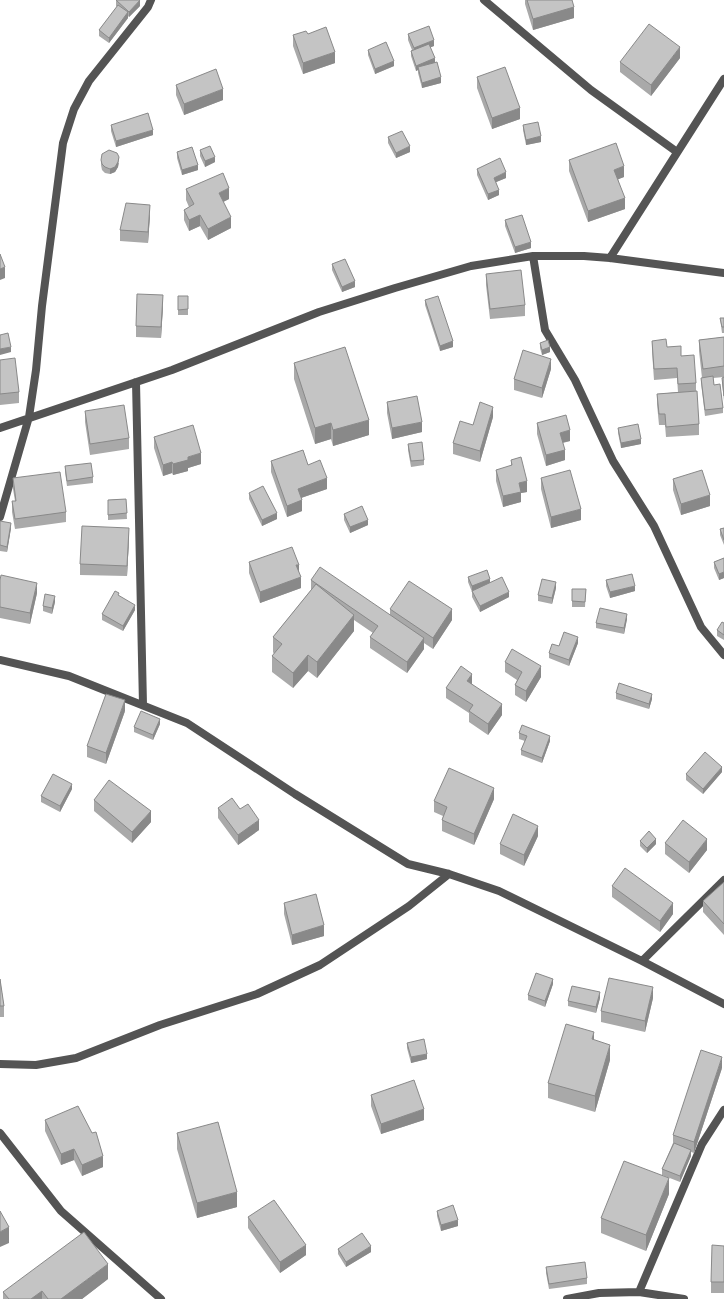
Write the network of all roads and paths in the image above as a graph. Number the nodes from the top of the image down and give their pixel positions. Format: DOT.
graph roads {
  1 [pos="151,0"];
  2 [pos="484,0"];
  3 [pos="724,79"];
  4 [pos="677,152"];
  5 [pos="533,256"];
  6 [pos="610,258"];
  7 [pos="724,273"];
  8 [pos="136,382"];
  9 [pos="29,417"];
  10 [pos="0,428"];
  11 [pos="0,516"];
  12 [pos="724,655"];
  13 [pos="0,660"];
  14 [pos="143,705"];
  15 [pos="449,874"];
  16 [pos="724,880"];
  17 [pos="642,962"];
  18 [pos="724,1004"];
  19 [pos="0,1064"];
  20 [pos="724,1110"];
  21 [pos="0,1133"];
  22 [pos="639,1292"];
  23 [pos="161,1299"];
  24 [pos="567,1299"];
  25 [pos="684,1299"];
  1 -- 9 [label="street"];
  2 -- 4 [label="street"];
  3 -- 4 [label="street"];
  4 -- 6 [label="street"];
  5 -- 6 [label="street"];
  5 -- 8 [label="street"];
  5 -- 12 [label="street"];
  6 -- 7 [label="street"];
  8 -- 9 [label="street"];
  8 -- 14 [label="street"];
  9 -- 10 [label="street"];
  9 -- 11 [label="street"];
  13 -- 14 [label="street"];
  14 -- 15 [label="street"];
  15 -- 17 [label="street"];
  15 -- 19 [label="street"];
  16 -- 17 [label="street"];
  17 -- 18 [label="street"];
  20 -- 22 [label="street"];
  21 -- 23 [label="street"];
  22 -- 24 [label="street"];
  22 -- 25 [label="street"];
}
